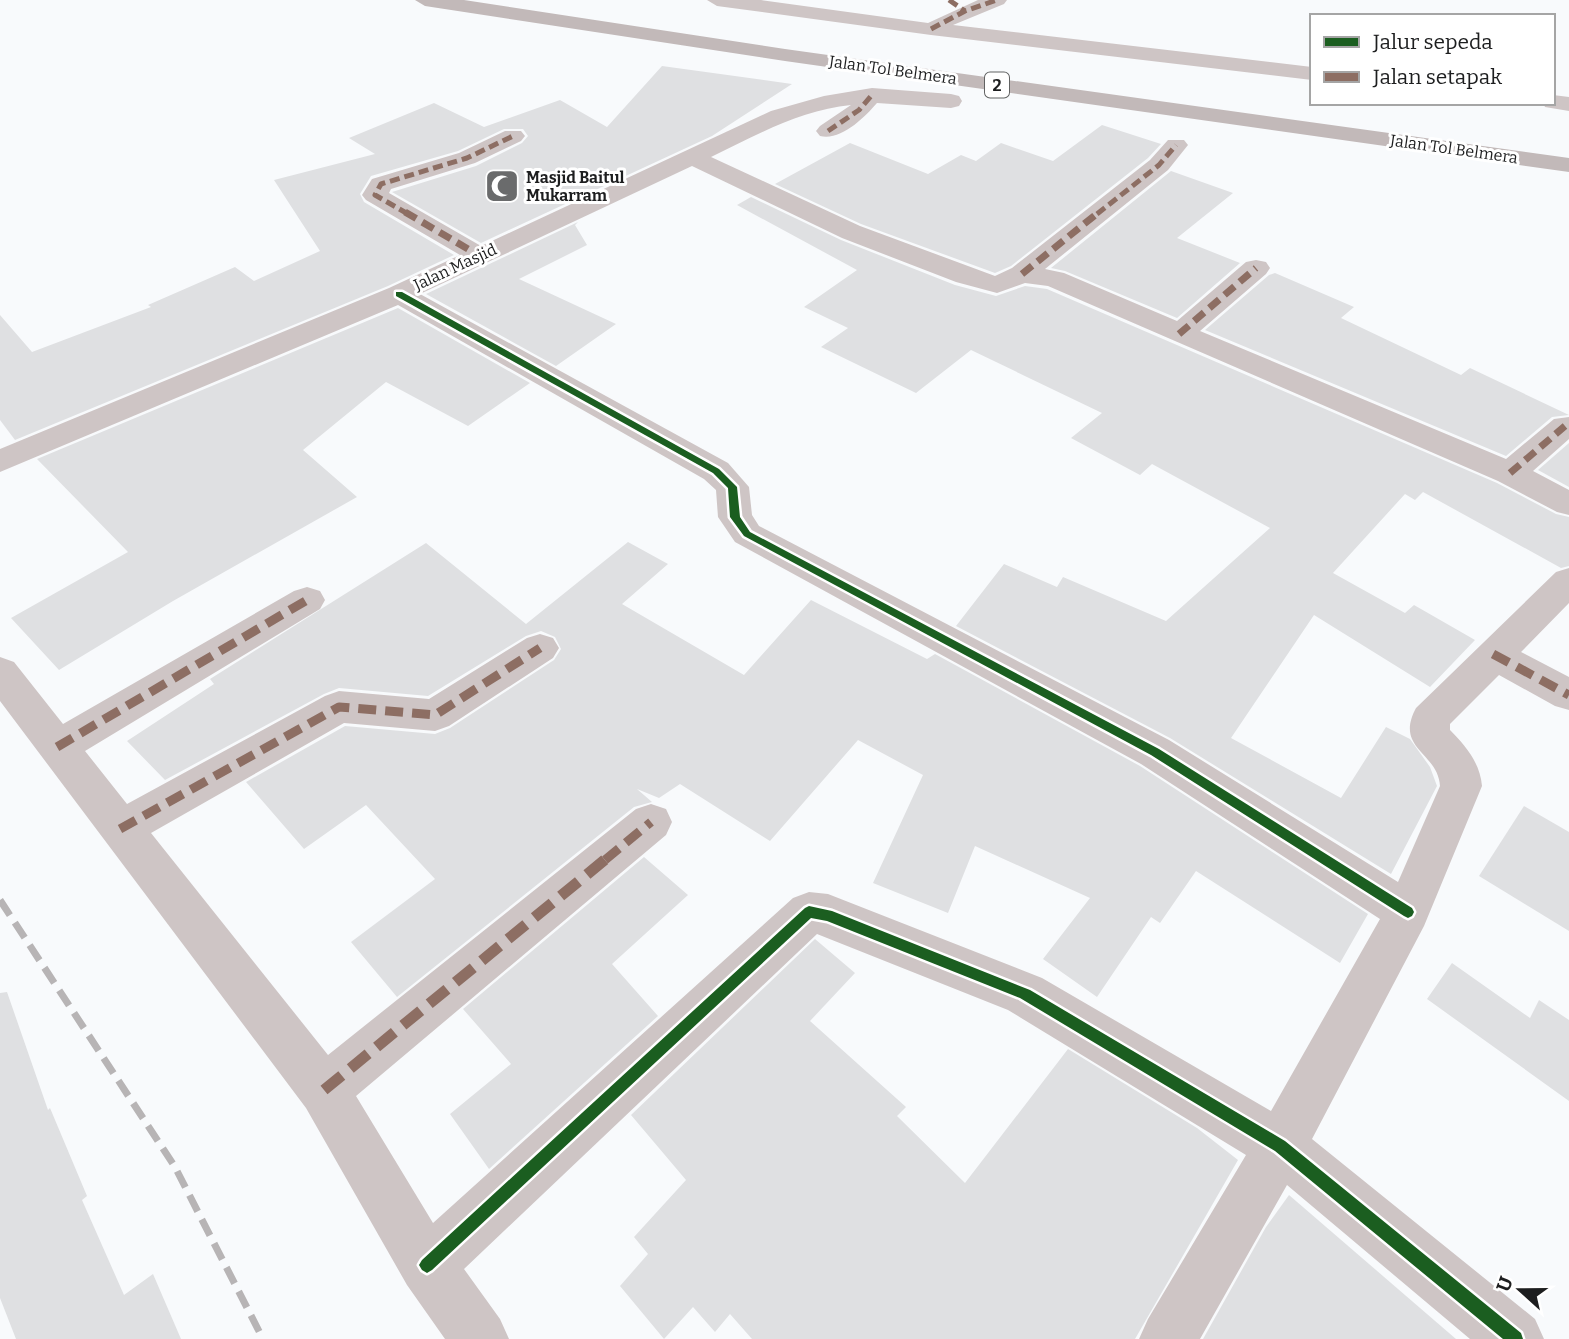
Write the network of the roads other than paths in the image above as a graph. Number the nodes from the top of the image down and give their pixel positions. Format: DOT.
graph roads {
  1 [pos="425,0"];
  2 [pos="538,0"];
  3 [pos="717,0"];
  4 [pos="997,0"];
  5 [pos="957,6"];
  6 [pos="932,29"];
  7 [pos="946,56"];
  8 [pos="1310,74"];
  9 [pos="872,94"];
  10 [pos="951,101"];
  11 [pos="828,131"];
  12 [pos="513,136"];
  13 [pos="1176,145"];
  14 [pos="692,157"];
  15 [pos="1569,165"];
  16 [pos="480,256"];
  17 [pos="1256,268"];
  18 [pos="1022,274"];
  19 [pos="399,294"];
  20 [pos="1179,334"];
  21 [pos="1565,426"];
  22 [pos="0,461"];
  23 [pos="1510,473"];
  24 [pos="1569,504"];
  25 [pos="1569,581"];
  26 [pos="307,600"];
  27 [pos="540,648"];
  28 [pos="1493,654"];
  29 [pos="0,672"];
  30 [pos="1569,695"];
  31 [pos="57,747"];
  32 [pos="650,822"];
  33 [pos="120,829"];
  34 [pos="1408,912"];
  35 [pos="324,1090"];
  36 [pos="1280,1146"];
  37 [pos="427,1265"];
  38 [pos="480,1339"];
  39 [pos="1168,1339"];
  40 [pos="1515,1339"];
  1 -- 15 [label="highway, Jalan Tol Belmera / 2"];
  2 -- 7 [label="highway, Jalan Tol Belmera"];
  3 -- 6 [label="street"];
  4 -- 5 [label="street"];
  5 -- 6 [label="street"];
  6 -- 8 [label="street"];
  9 -- 10 [label="street, Jalan Masjid"];
  9 -- 11 [label="street"];
  9 -- 14 [label="street, Jalan Masjid"];
  12 -- 16 [label="street"];
  13 -- 18 [label="street"];
  14 -- 16 [label="street, Jalan Masjid"];
  14 -- 18 [label="street"];
  16 -- 19 [label="street, Jalan Masjid"];
  17 -- 20 [label="street"];
  18 -- 20 [label="street"];
  19 -- 22 [label="street, Jalan Masjid"];
  19 -- 34 [label="street"];
  20 -- 23 [label="street"];
  21 -- 23 [label="street"];
  23 -- 24 [label="street"];
  25 -- 28 [label="street"];
  26 -- 31 [label="street"];
  27 -- 33 [label="street"];
  28 -- 30 [label="street"];
  28 -- 34 [label="street"];
  29 -- 31 [label="street"];
  31 -- 33 [label="street"];
  32 -- 35 [label="street"];
  33 -- 35 [label="street"];
  34 -- 36 [label="street"];
  35 -- 37 [label="street"];
  36 -- 37 [label="street"];
  36 -- 39 [label="street"];
  36 -- 40 [label="street"];
  37 -- 38 [label="street"];
}
